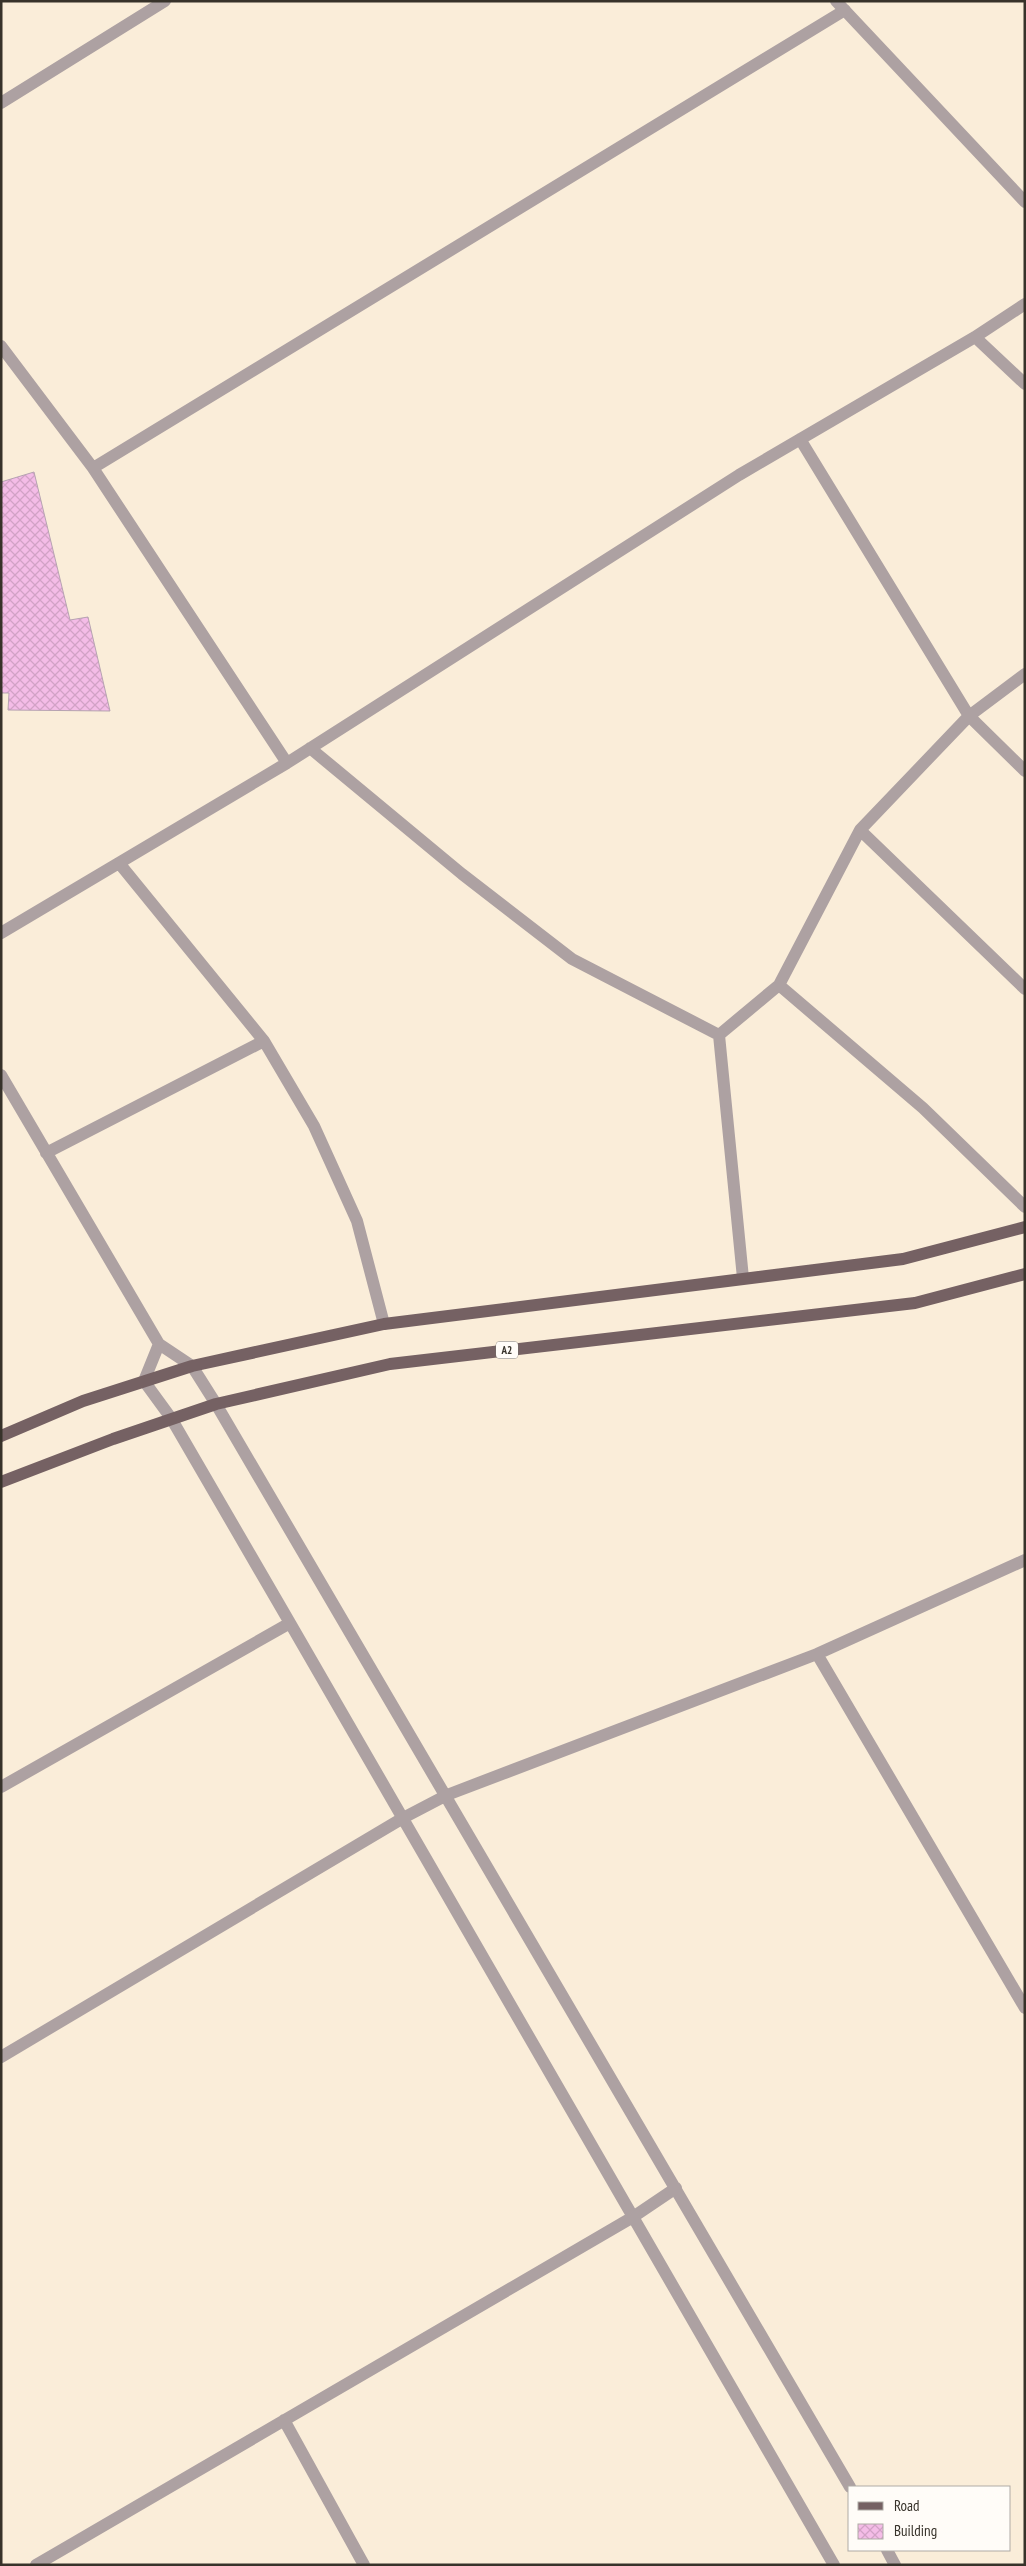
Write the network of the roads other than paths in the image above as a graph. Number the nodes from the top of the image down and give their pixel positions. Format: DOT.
graph roads {
  1 [pos="165,1"];
  2 [pos="840,6"];
  3 [pos="1,103"];
  4 [pos="1025,202"];
  5 [pos="1025,304"];
  6 [pos="975,337"];
  7 [pos="1,346"];
  8 [pos="1025,384"];
  9 [pos="800,439"];
  10 [pos="93,468"];
  11 [pos="1025,674"];
  12 [pos="969,716"];
  13 [pos="310,748"];
  14 [pos="286,763"];
  15 [pos="1025,771"];
  16 [pos="860,830"];
  17 [pos="119,863"];
  18 [pos="1,933"];
  19 [pos="779,985"];
  20 [pos="1025,989"];
  21 [pos="719,1035"];
  22 [pos="264,1041"];
  23 [pos="1,1075"];
  24 [pos="46,1152"];
  25 [pos="1025,1207"];
  26 [pos="1025,1227"];
  27 [pos="1025,1274"];
  28 [pos="743,1278"];
  29 [pos="384,1324"];
  30 [pos="159,1344"];
  31 [pos="192,1366"];
  32 [pos="144,1381"];
  33 [pos="216,1404"];
  34 [pos="171,1418"];
  35 [pos="1,1436"];
  36 [pos="1,1482"];
  37 [pos="1025,1560"];
  38 [pos="290,1623"];
  39 [pos="817,1654"];
  40 [pos="1,1787"];
  41 [pos="447,1795"];
  42 [pos="403,1818"];
  43 [pos="1025,2008"];
  44 [pos="1,2057"];
  45 [pos="676,2188"];
  46 [pos="633,2217"];
  47 [pos="284,2420"];
  48 [pos="849,2486"];
  49 [pos="887,2551"];
  50 [pos="36,2565"];
  51 [pos="364,2565"];
  52 [pos="834,2565"];
  53 [pos="895,2565"];
  1 -- 3 [label="street"];
  2 -- 4 [label="street"];
  2 -- 10 [label="street"];
  5 -- 6 [label="street"];
  6 -- 8 [label="street"];
  6 -- 9 [label="street"];
  7 -- 10 [label="street"];
  9 -- 12 [label="street"];
  9 -- 13 [label="street"];
  10 -- 14 [label="street"];
  11 -- 12 [label="street"];
  12 -- 15 [label="street"];
  12 -- 16 [label="street"];
  13 -- 14 [label="street"];
  13 -- 21 [label="street"];
  14 -- 17 [label="street"];
  16 -- 19 [label="street"];
  16 -- 20 [label="street"];
  17 -- 18 [label="street"];
  17 -- 22 [label="street"];
  19 -- 21 [label="street"];
  19 -- 25 [label="street"];
  21 -- 28 [label="street"];
  22 -- 24 [label="street"];
  22 -- 29 [label="street"];
  23 -- 24 [label="street"];
  24 -- 30 [label="street"];
  26 -- 28 [label="main road"];
  27 -- 33 [label="main road, A2"];
  28 -- 29 [label="main road"];
  29 -- 31 [label="main road"];
  30 -- 31 [label="street"];
  30 -- 32 [label="street"];
  31 -- 32 [label="main road"];
  31 -- 33 [label="street"];
  32 -- 34 [label="street"];
  32 -- 35 [label="main road"];
  33 -- 34 [label="main road, A2"];
  33 -- 41 [label="street"];
  34 -- 36 [label="main road, A2"];
  34 -- 38 [label="street"];
  37 -- 39 [label="street"];
  38 -- 40 [label="street"];
  38 -- 42 [label="street"];
  39 -- 41 [label="street"];
  39 -- 43 [label="street"];
  41 -- 42 [label="street"];
  41 -- 45 [label="street"];
  42 -- 44 [label="street"];
  42 -- 46 [label="street"];
  45 -- 46 [label="street"];
  45 -- 48 [label="street"];
  46 -- 47 [label="street"];
  46 -- 52 [label="street"];
  47 -- 50 [label="street"];
  47 -- 51 [label="street"];
  49 -- 53 [label="street"];
}
